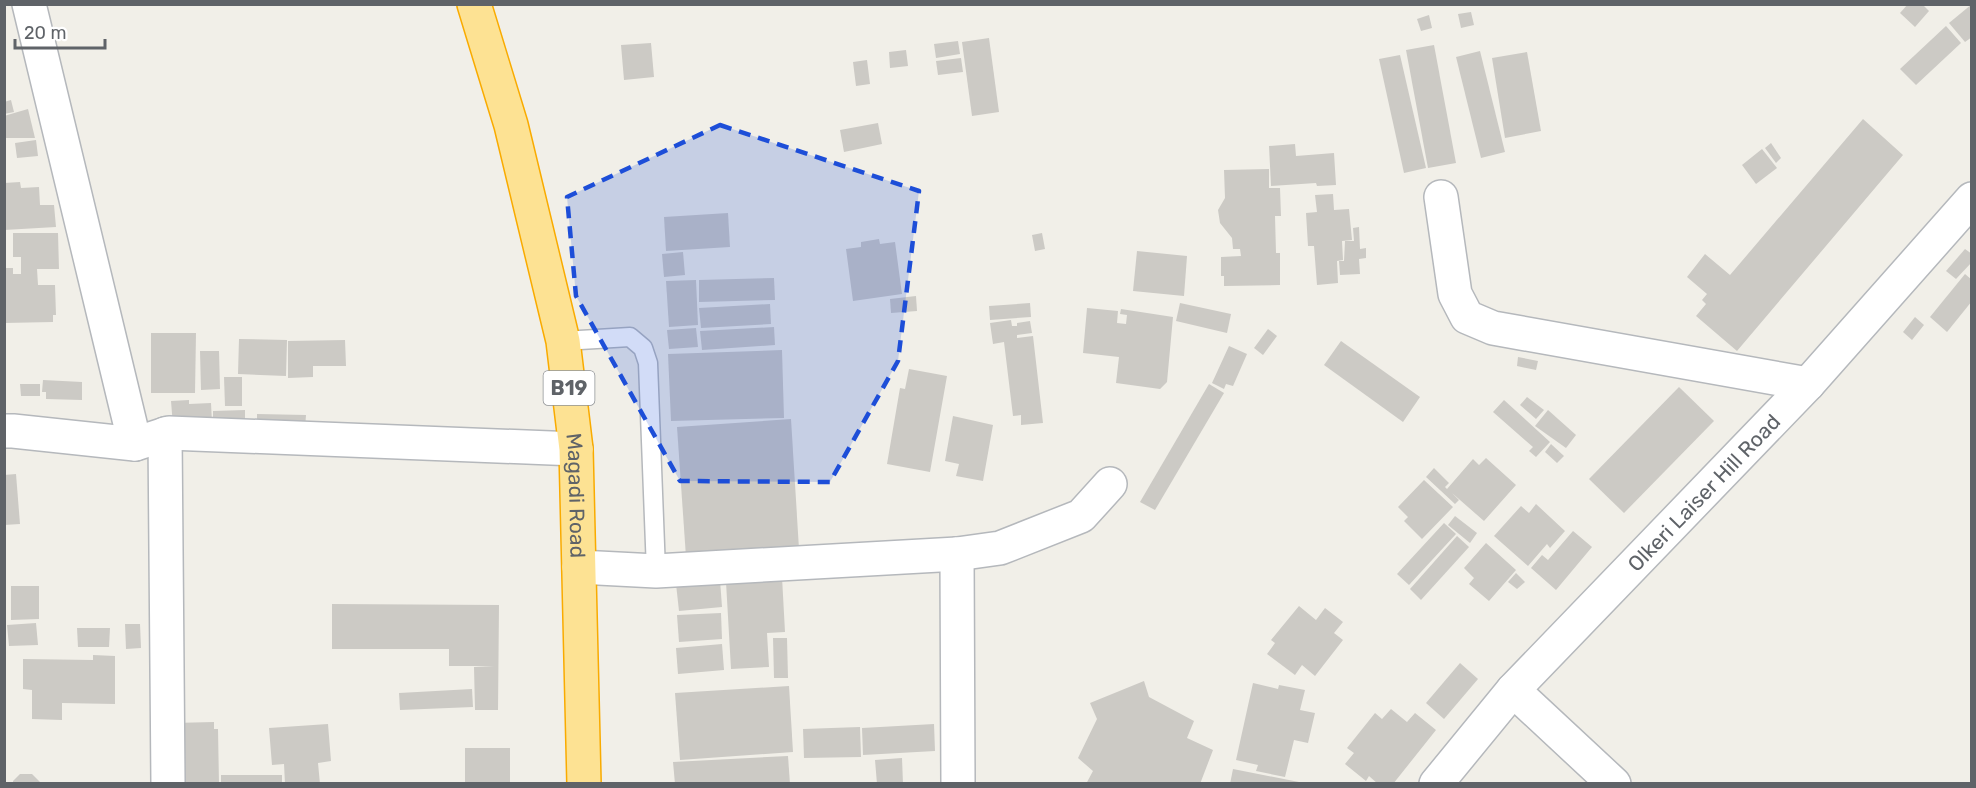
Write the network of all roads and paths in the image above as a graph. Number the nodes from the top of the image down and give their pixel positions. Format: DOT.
graph roads {
  1 [pos="29,4"];
  2 [pos="478,6"];
  3 [pos="1441,197"];
  4 [pos="1971,199"];
  5 [pos="563,341"];
  6 [pos="1808,384"];
  7 [pos="4,431"];
  8 [pos="150,439"];
  9 [pos="576,449"];
  10 [pos="1110,484"];
  11 [pos="957,554"];
  12 [pos="579,567"];
  13 [pos="656,571"];
  14 [pos="1514,690"];
  15 [pos="168,783"];
  16 [pos="584,783"];
  17 [pos="958,783"];
  18 [pos="1436,783"];
  19 [pos="1614,783"];
  1 -- 8 [label="street"];
  2 -- 5 [label="highway, Magadi Road / B19"];
  3 -- 6 [label="street"];
  4 -- 6 [label="street, Olkeri Laiser Hill Road"];
  5 -- 9 [label="highway, Magadi Road / B19"];
  5 -- 13 [label="lane"];
  6 -- 14 [label="street, Olkeri Laiser Hill Road"];
  7 -- 8 [label="street"];
  8 -- 9 [label="street"];
  8 -- 15 [label="street"];
  9 -- 12 [label="highway, Magadi Road / B19"];
  10 -- 11 [label="street"];
  11 -- 13 [label="street"];
  11 -- 17 [label="street"];
  12 -- 13 [label="street"];
  12 -- 16 [label="highway, Magadi Road / B19"];
  14 -- 18 [label="street, Olkeri Laiser Hill Road"];
  14 -- 19 [label="street"];
}
